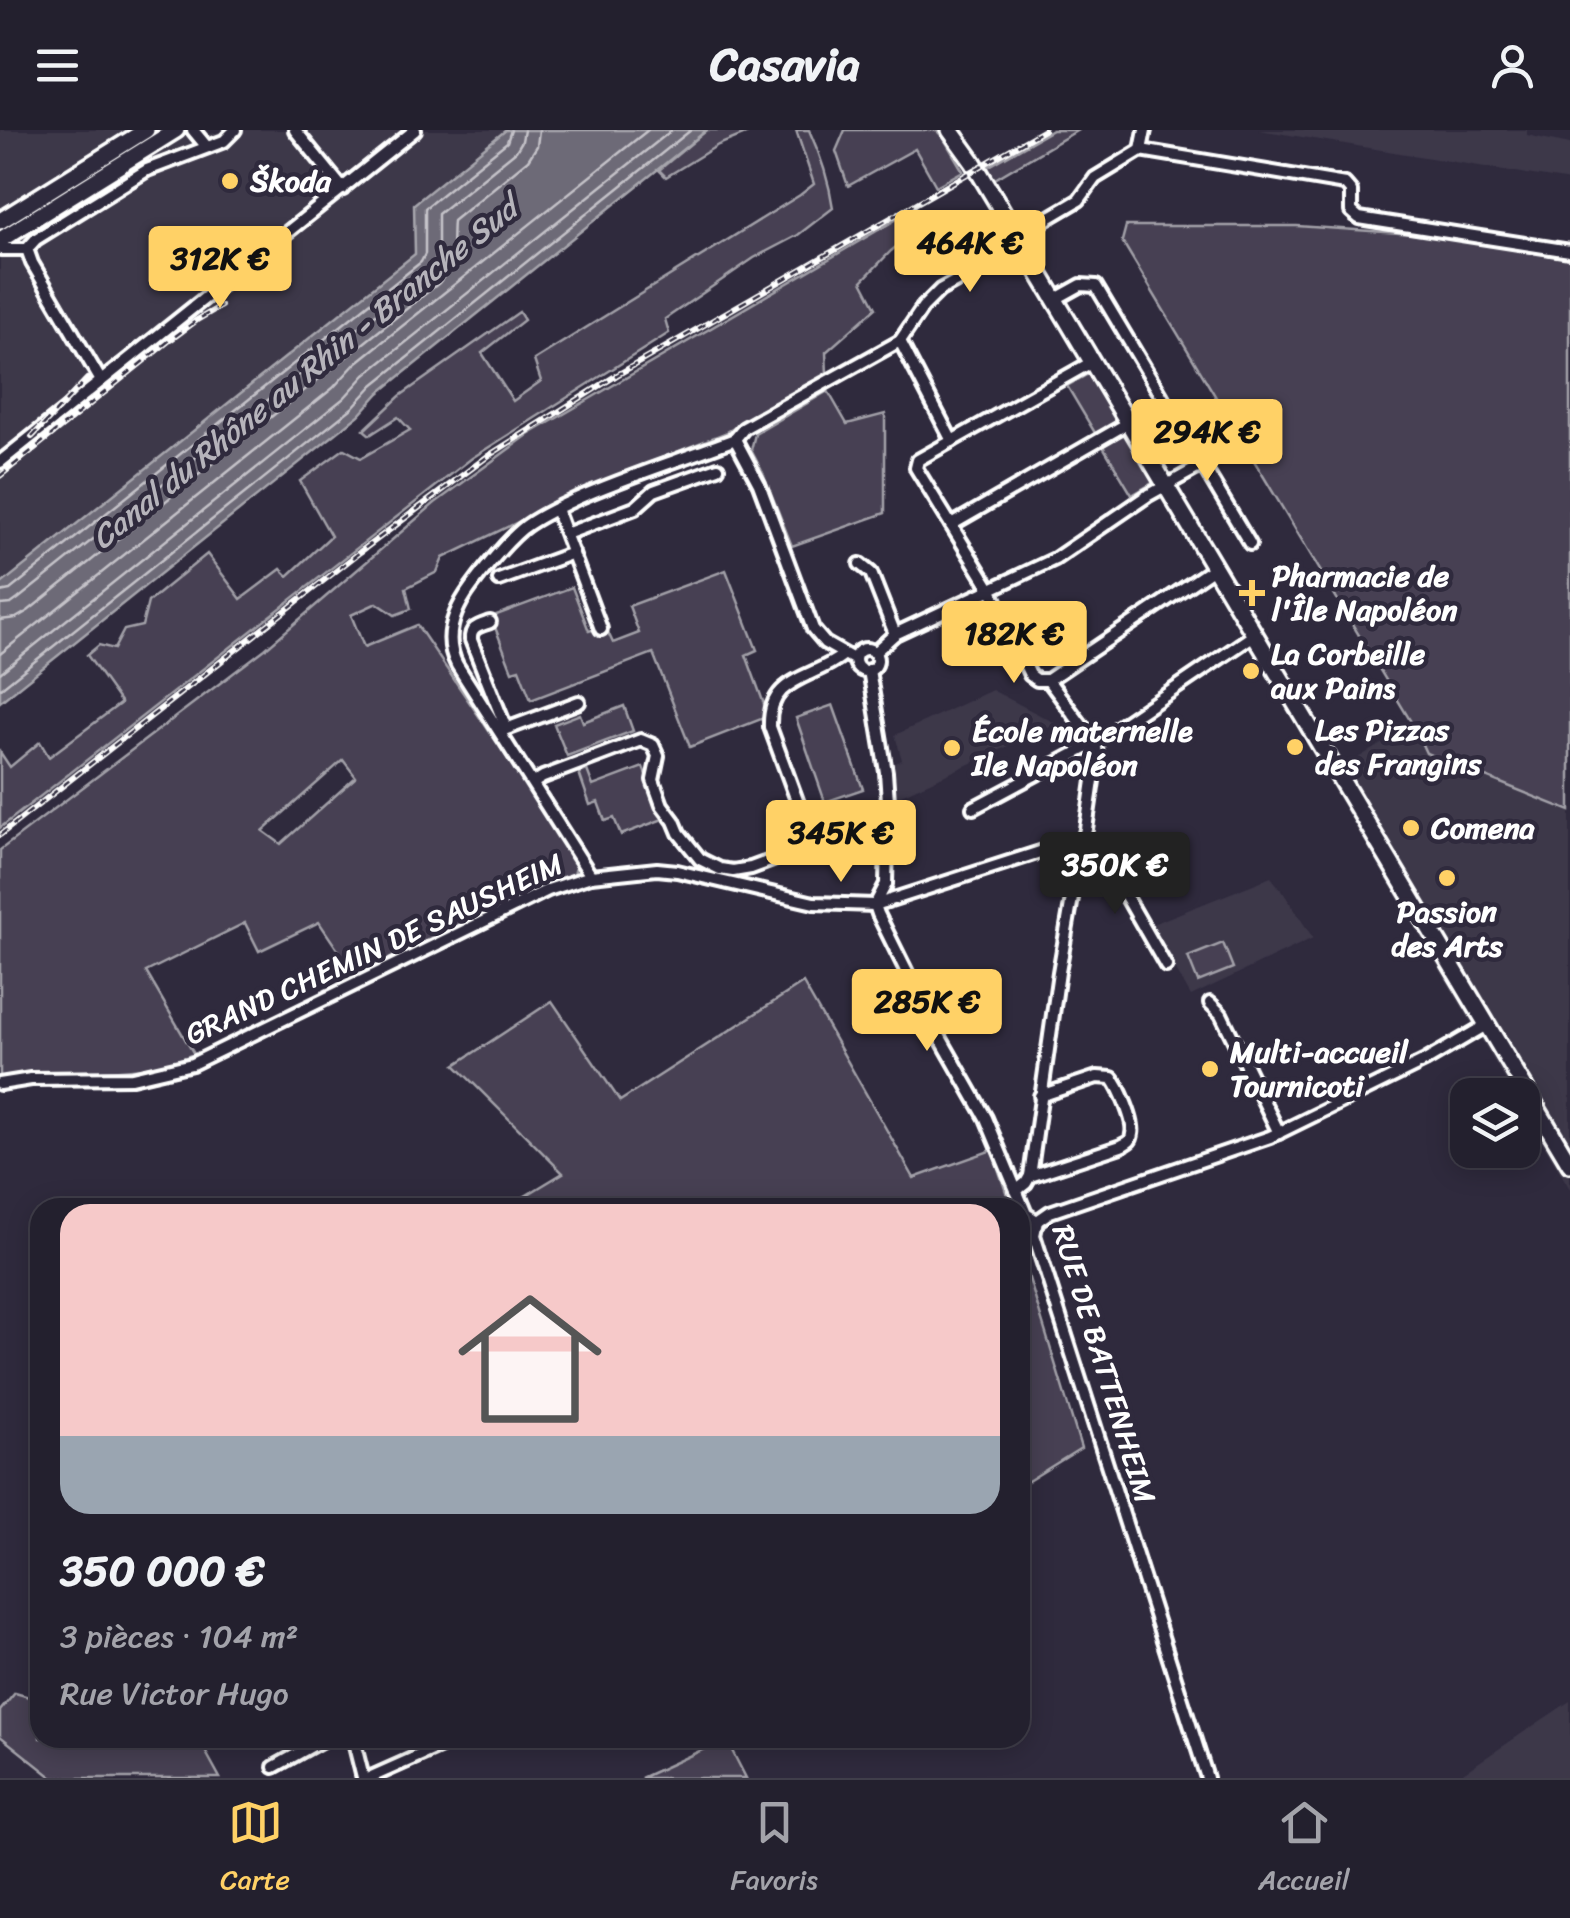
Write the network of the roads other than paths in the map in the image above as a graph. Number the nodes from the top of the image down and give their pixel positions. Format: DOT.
graph roads {
  1 [pos="146,130"];
  2 [pos="176,130"];
  3 [pos="192,130"];
  4 [pos="235,130"];
  5 [pos="294,130"];
  6 [pos="415,130"];
  7 [pos="950,130"];
  8 [pos="1145,130"];
  9 [pos="206,147"];
  10 [pos="1141,150"];
  11 [pos="339,184"];
  12 [pos="0,221"];
  13 [pos="0,240"];
  14 [pos="1020,240"];
  15 [pos="0,249"];
  16 [pos="27,249"];
  17 [pos="1570,250"];
  18 [pos="1054,300"];
  19 [pos="900,341"];
  20 [pos="1092,362"];
  21 [pos="101,381"];
  22 [pos="1128,422"];
  23 [pos="735,439"];
  24 [pos="952,441"];
  25 [pos="1228,450"];
  26 [pos="0,462"];
  27 [pos="1202,464"];
  28 [pos="718,468"];
  29 [pos="1166,484"];
  30 [pos="556,509"];
  31 [pos="952,525"];
  32 [pos="566,534"];
  33 [pos="1250,544"];
  34 [pos="573,553"];
  35 [pos="860,564"];
  36 [pos="1214,568"];
  37 [pos="499,580"];
  38 [pos="991,590"];
  39 [pos="490,622"];
  40 [pos="601,629"];
  41 [pos="895,634"];
  42 [pos="1254,635"];
  43 [pos="874,652"];
  44 [pos="843,655"];
  45 [pos="855,660"];
  46 [pos="482,669"];
  47 [pos="869,670"];
  48 [pos="464,675"];
  49 [pos="1048,680"];
  50 [pos="579,702"];
  51 [pos="503,730"];
  52 [pos="1095,742"];
  53 [pos="533,783"];
  54 [pos="973,808"];
  55 [pos="888,818"];
  56 [pos="812,844"];
  57 [pos="1082,846"];
  58 [pos="590,876"];
  59 [pos="886,884"];
  60 [pos="901,898"];
  61 [pos="875,905"];
  62 [pos="1166,966"];
  63 [pos="1210,1003"];
  64 [pos="1488,1024"];
  65 [pos="0,1084"];
  66 [pos="1040,1096"];
  67 [pos="1279,1133"];
  68 [pos="1570,1164"];
  69 [pos="1030,1176"];
  70 [pos="1016,1191"];
  71 [pos="1019,1198"];
  72 [pos="1030,1217"];
  73 [pos="1037,1222"];
  74 [pos="308,1748"];
  75 [pos="356,1748"];
  76 [pos="436,1748"];
  77 [pos="274,1767"];
  78 [pos="366,1778"];
  79 [pos="1207,1778"];
  1 -- 12 [label="main road"];
  2 -- 13 [label="main road"];
  3 -- 9 [label="street"];
  4 -- 9 [label="street"];
  5 -- 11 [label="street"];
  6 -- 11 [label="street"];
  7 -- 14 [label="main road"];
  8 -- 10 [label="street"];
  9 -- 16 [label="street"];
  10 -- 14 [label="street"];
  10 -- 17 [label="street"];
  11 -- 21 [label="street"];
  14 -- 18 [label="main road"];
  14 -- 19 [label="street"];
  15 -- 16 [label="street"];
  16 -- 21 [label="street"];
  18 -- 20 [label="main road"];
  18 -- 27 [label="street"];
  19 -- 23 [label="street"];
  19 -- 24 [label="street"];
  20 -- 22 [label="main road"];
  20 -- 24 [label="street"];
  21 -- 26 [label="street"];
  22 -- 29 [label="main road"];
  22 -- 31 [label="street"];
  23 -- 30 [label="street"];
  23 -- 44 [label="street"];
  24 -- 31 [label="street"];
  25 -- 27 [label="street"];
  27 -- 29 [label="street"];
  27 -- 33 [label="street"];
  28 -- 32 [label="street"];
  29 -- 36 [label="main road"];
  29 -- 38 [label="street"];
  30 -- 32 [label="street"];
  30 -- 48 [label="street"];
  31 -- 38 [label="street"];
  32 -- 34 [label="street"];
  34 -- 37 [label="street"];
  34 -- 40 [label="street"];
  35 -- 41 [label="street"];
  36 -- 42 [label="main road"];
  36 -- 49 [label="street"];
  38 -- 41 [label="street"];
  38 -- 49 [label="street"];
  39 -- 46 [label="street"];
  41 -- 43 [label="street"];
  42 -- 52 [label="street"];
  42 -- 64 [label="main road"];
  43 -- 45 [label="street"];
  43 -- 47 [label="street"];
  44 -- 45 [label="street"];
  44 -- 56 [label="street"];
  45 -- 47 [label="street"];
  46 -- 48 [label="street"];
  46 -- 51 [label="street"];
  47 -- 55 [label="street"];
  48 -- 51 [label="street"];
  49 -- 52 [label="street"];
  50 -- 51 [label="street"];
  51 -- 53 [label="street"];
  52 -- 54 [label="street"];
  52 -- 57 [label="street"];
  53 -- 56 [label="street"];
  53 -- 58 [label="street"];
  55 -- 56 [label="street"];
  55 -- 59 [label="street"];
  57 -- 60 [label="street, GRAND CHEMIN DE SAUSHEIM"];
  57 -- 62 [label="street"];
  57 -- 66 [label="street"];
  58 -- 61 [label="street, GRAND CHEMIN DE SAUSHEIM"];
  58 -- 65 [label="street, GRAND CHEMIN DE SAUSHEIM"];
  59 -- 60 [label="street"];
  59 -- 61 [label="street"];
  60 -- 61 [label="street, GRAND CHEMIN DE SAUSHEIM"];
  61 -- 70 [label="street, RUE DE BATTENHEIM"];
  63 -- 67 [label="street"];
  64 -- 67 [label="street"];
  64 -- 68 [label="main road"];
  66 -- 69 [label="street"];
  66 -- 69 [label="street"];
  67 -- 73 [label="street"];
  69 -- 70 [label="street"];
  70 -- 71 [label="street, RUE DE BATTENHEIM"];
  72 -- 73 [label="street, RUE DE BATTENHEIM"];
  73 -- 79 [label="street, RUE DE BATTENHEIM"];
  74 -- 77 [label="street"];
  75 -- 78 [label="street"];
  76 -- 78 [label="street"];
}
